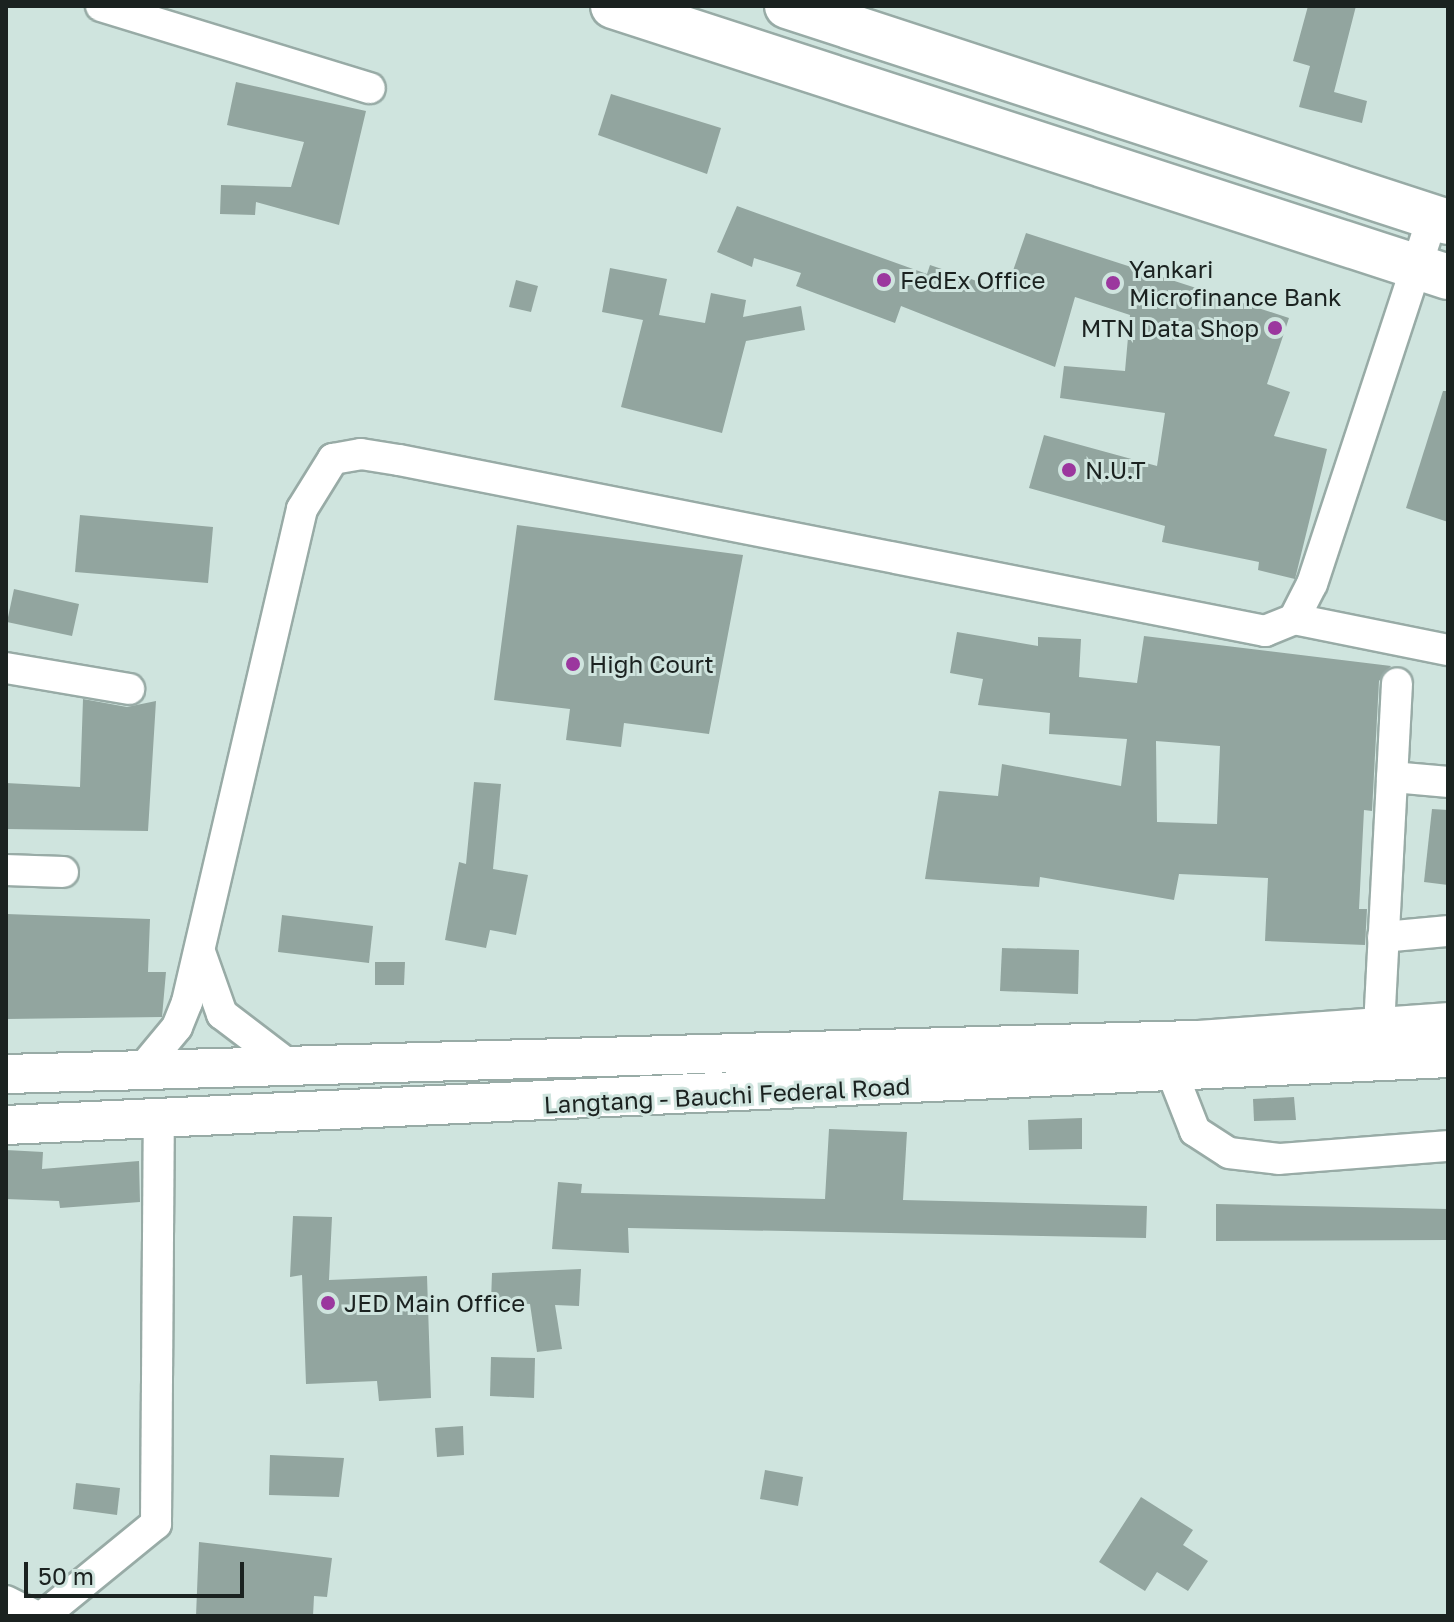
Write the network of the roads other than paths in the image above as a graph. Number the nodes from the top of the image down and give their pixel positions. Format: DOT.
graph roads {
  1 [pos="101,6"];
  2 [pos="613,6"];
  3 [pos="787,6"];
  4 [pos="883,38"];
  5 [pos="370,88"];
  6 [pos="864,88"];
  7 [pos="1129,119"];
  8 [pos="1111,169"];
  9 [pos="1441,220"];
  10 [pos="1433,273"];
  11 [pos="1294,619"];
  12 [pos="1448,650"];
  13 [pos="6,668"];
  14 [pos="1397,683"];
  15 [pos="129,689"];
  16 [pos="1392,777"];
  17 [pos="1448,782"];
  18 [pos="6,870"];
  19 [pos="63,872"];
  20 [pos="1448,931"];
  21 [pos="1383,937"];
  22 [pos="199,950"];
  23 [pos="1448,1022"];
  24 [pos="1379,1027"];
  25 [pos="1448,1058"];
  26 [pos="365,1063"];
  27 [pos="289,1065"];
  28 [pos="143,1068"];
  29 [pos="6,1074"];
  30 [pos="1173,1075"];
  31 [pos="366,1112"];
  32 [pos="159,1119"];
  33 [pos="6,1125"];
  34 [pos="1448,1146"];
  35 [pos="6,1601"];
  36 [pos="36,1616"];
  37 [pos="43,1616"];
  1 -- 5 [label="street"];
  2 -- 6 [label="highway"];
  3 -- 4 [label="highway"];
  4 -- 6 [label="highway"];
  4 -- 7 [label="highway"];
  6 -- 8 [label="highway"];
  7 -- 8 [label="highway"];
  7 -- 9 [label="highway"];
  8 -- 10 [label="highway"];
  9 -- 10 [label="street"];
  10 -- 11 [label="street"];
  11 -- 12 [label="street"];
  11 -- 22 [label="street"];
  13 -- 15 [label="street"];
  14 -- 16 [label="street"];
  16 -- 17 [label="street"];
  16 -- 21 [label="street"];
  18 -- 19 [label="street"];
  20 -- 21 [label="street"];
  21 -- 24 [label="street"];
  22 -- 27 [label="street"];
  22 -- 28 [label="street"];
  23 -- 24 [label="main road, Langtang - Bauchi Federal Road"];
  24 -- 26 [label="main road, Langtang - Bauchi Federal Road"];
  25 -- 30 [label="main road, Langtang - Bauchi Federal Road"];
  26 -- 27 [label="main road, Langtang - Bauchi Federal Road"];
  26 -- 31 [label="main road"];
  27 -- 28 [label="main road, Langtang - Bauchi Federal Road"];
  28 -- 29 [label="main road, Langtang - Bauchi Federal Road"];
  30 -- 31 [label="main road, Langtang - Bauchi Federal Road"];
  30 -- 34 [label="street"];
  31 -- 32 [label="main road, Langtang - Bauchi Federal Road"];
  32 -- 33 [label="main road, Langtang - Bauchi Federal Road"];
  32 -- 37 [label="street"];
  35 -- 36 [label="street"];
}
